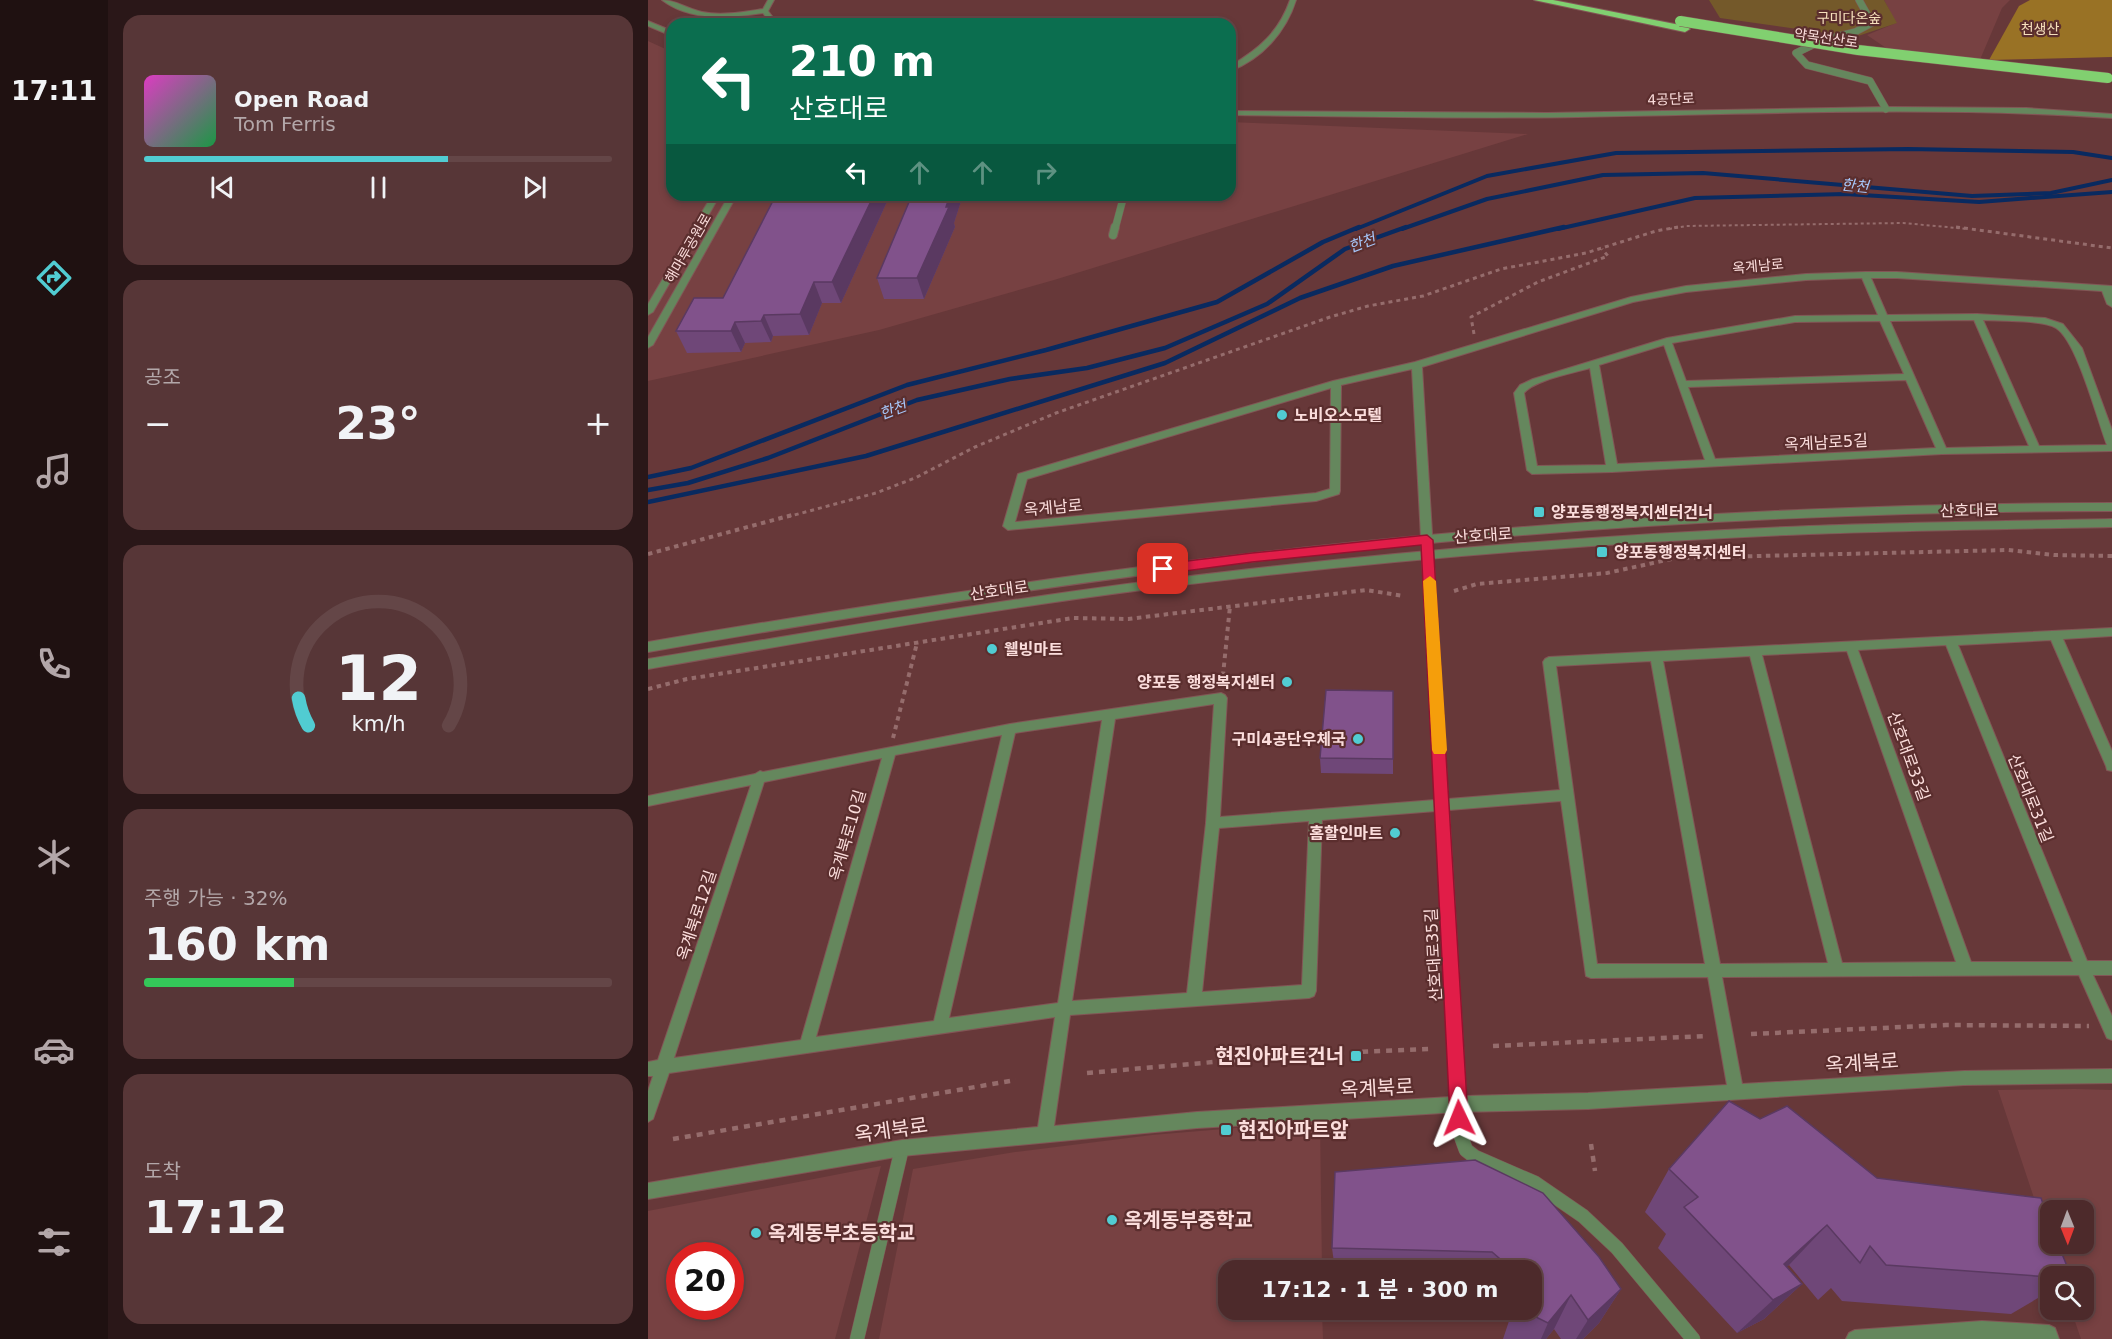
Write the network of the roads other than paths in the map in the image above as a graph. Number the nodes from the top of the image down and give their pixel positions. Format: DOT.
graph roads {
  1 [pos="665,0"];
  2 [pos="771,0"];
  3 [pos="1293,0"];
  4 [pos="1539,0"];
  5 [pos="1583,0"];
  6 [pos="1859,0"];
  7 [pos="765,11"];
  8 [pos="771,18"];
  9 [pos="648,23"];
  10 [pos="1682,25"];
  11 [pos="666,31"];
  12 [pos="1236,65"];
  13 [pos="2111,80"];
  14 [pos="1886,109"];
  15 [pos="1236,113"];
  16 [pos="2112,116"];
  17 [pos="713,201"];
  18 [pos="731,201"];
  19 [pos="1122,201"];
  20 [pos="1113,235"];
  21 [pos="1865,275"];
  22 [pos="2109,289"];
  23 [pos="2112,304"];
  24 [pos="648,312"];
  25 [pos="1977,317"];
  26 [pos="1884,318"];
  27 [pos="1668,340"];
  28 [pos="648,345"];
  29 [pos="1594,363"];
  30 [pos="1417,365"];
  31 [pos="1910,377"];
  32 [pos="1336,383"];
  33 [pos="1684,384"];
  34 [pos="2112,446"];
  35 [pos="2035,449"];
  36 [pos="1942,451"];
  37 [pos="1711,463"];
  38 [pos="1612,468"];
  39 [pos="2112,507"];
  40 [pos="2112,523"];
  41 [pos="1427,540"];
  42 [pos="1428,555"];
  43 [pos="2112,632"];
  44 [pos="2055,634"];
  45 [pos="1950,640"];
  46 [pos="1851,646"];
  47 [pos="648,647"];
  48 [pos="1755,651"];
  49 [pos="1656,656"];
  50 [pos="648,664"];
  51 [pos="1109,715"];
  52 [pos="1010,729"];
  53 [pos="890,751"];
  54 [pos="2112,766"];
  55 [pos="760,776"];
  56 [pos="1567,795"];
  57 [pos="648,801"];
  58 [pos="1443,805"];
  59 [pos="1316,815"];
  60 [pos="1213,823"];
  61 [pos="2083,968"];
  62 [pos="2112,968"];
  63 [pos="1966,969"];
  64 [pos="1714,970"];
  65 [pos="1837,970"];
  66 [pos="1194,999"];
  67 [pos="1063,1009"];
  68 [pos="940,1028"];
  69 [pos="2112,1033"];
  70 [pos="806,1047"];
  71 [pos="665,1065"];
  72 [pos="648,1069"];
  73 [pos="2112,1076"];
  74 [pos="1736,1092"];
  75 [pos="1459,1104"];
  76 [pos="648,1114"];
  77 [pos="1045,1133"];
  78 [pos="902,1148"];
  79 [pos="648,1191"];
  80 [pos="1983,1334"];
  81 [pos="857,1339"];
  82 [pos="1693,1339"];
  83 [pos="1855,1339"];
  84 [pos="2050,1339"];
  1 -- 7 [label="street"];
  2 -- 7 [label="street"];
  3 -- 12 [label="street"];
  4 -- 10 [label="highway, 약목선산로"];
  5 -- 10 [label="highway, 약목선산로"];
  6 -- 14 [label="lane"];
  7 -- 8 [label="street"];
  9 -- 11 [label="street"];
  10 -- 13 [label="highway, 약목선산로"];
  14 -- 15 [label="street, 4공단로"];
  14 -- 16 [label="street, 4공단로"];
  17 -- 24 [label="street, 해마루공원로"];
  18 -- 28 [label="street, 해마루공원로"];
  19 -- 20 [label="lane"];
  21 -- 22 [label="street, 옥계남로"];
  21 -- 26 [label="street"];
  21 -- 30 [label="street, 옥계남로"];
  22 -- 23 [label="street"];
  25 -- 26 [label="street, 옥계남로5길"];
  25 -- 34 [label="street, 옥계남로5길"];
  25 -- 35 [label="street"];
  26 -- 27 [label="street, 옥계남로5길"];
  26 -- 31 [label="street"];
  27 -- 29 [label="street, 옥계남로5길"];
  27 -- 33 [label="street"];
  29 -- 38 [label="street"];
  29 -- 38 [label="street, 옥계남로5길"];
  30 -- 32 [label="street, 옥계남로"];
  30 -- 41 [label="street"];
  31 -- 33 [label="street"];
  31 -- 36 [label="street"];
  32 -- 32 [label="street, 옥계남로"];
  33 -- 37 [label="street"];
  34 -- 35 [label="street, 옥계남로5길"];
  35 -- 36 [label="street, 옥계남로5길"];
  36 -- 37 [label="street, 옥계남로5길"];
  37 -- 38 [label="street, 옥계남로5길"];
  39 -- 41 [label="street, 산호대로"];
  40 -- 42 [label="street, 산호대로"];
  41 -- 42 [label="street"];
  41 -- 47 [label="street, 산호대로"];
  42 -- 50 [label="street, 산호대로"];
  42 -- 58 [label="street, 산호대로35길"];
  43 -- 44 [label="street"];
  44 -- 45 [label="street"];
  44 -- 54 [label="street"];
  45 -- 46 [label="street"];
  45 -- 61 [label="street, 산호대로31길"];
  46 -- 48 [label="street"];
  46 -- 63 [label="street, 산호대로33길"];
  48 -- 49 [label="street"];
  48 -- 65 [label="street"];
  49 -- 56 [label="street"];
  49 -- 64 [label="street"];
  51 -- 52 [label="street"];
  51 -- 60 [label="street"];
  51 -- 67 [label="street"];
  52 -- 53 [label="street"];
  52 -- 68 [label="street"];
  53 -- 55 [label="street"];
  53 -- 70 [label="street, 옥계북로10길"];
  55 -- 57 [label="street"];
  55 -- 71 [label="street, 옥계북로12길"];
  56 -- 58 [label="street"];
  56 -- 64 [label="street"];
  58 -- 59 [label="street"];
  58 -- 75 [label="street, 산호대로35길"];
  59 -- 60 [label="street"];
  59 -- 66 [label="street"];
  60 -- 66 [label="street"];
  61 -- 62 [label="street"];
  61 -- 63 [label="street"];
  61 -- 69 [label="street"];
  63 -- 65 [label="street"];
  64 -- 65 [label="street"];
  64 -- 74 [label="street"];
  66 -- 67 [label="street"];
  67 -- 68 [label="street"];
  67 -- 77 [label="street"];
  68 -- 70 [label="street"];
  70 -- 71 [label="street"];
  71 -- 72 [label="street"];
  71 -- 76 [label="street, 옥계북로12길"];
  73 -- 74 [label="street, 옥계북로"];
  74 -- 75 [label="street, 옥계북로"];
  75 -- 77 [label="street, 옥계북로"];
  75 -- 82 [label="lane"];
  77 -- 78 [label="street, 옥계북로"];
  78 -- 79 [label="street, 옥계북로"];
  78 -- 81 [label="lane"];
  80 -- 83 [label="street"];
  80 -- 84 [label="street"];
}
